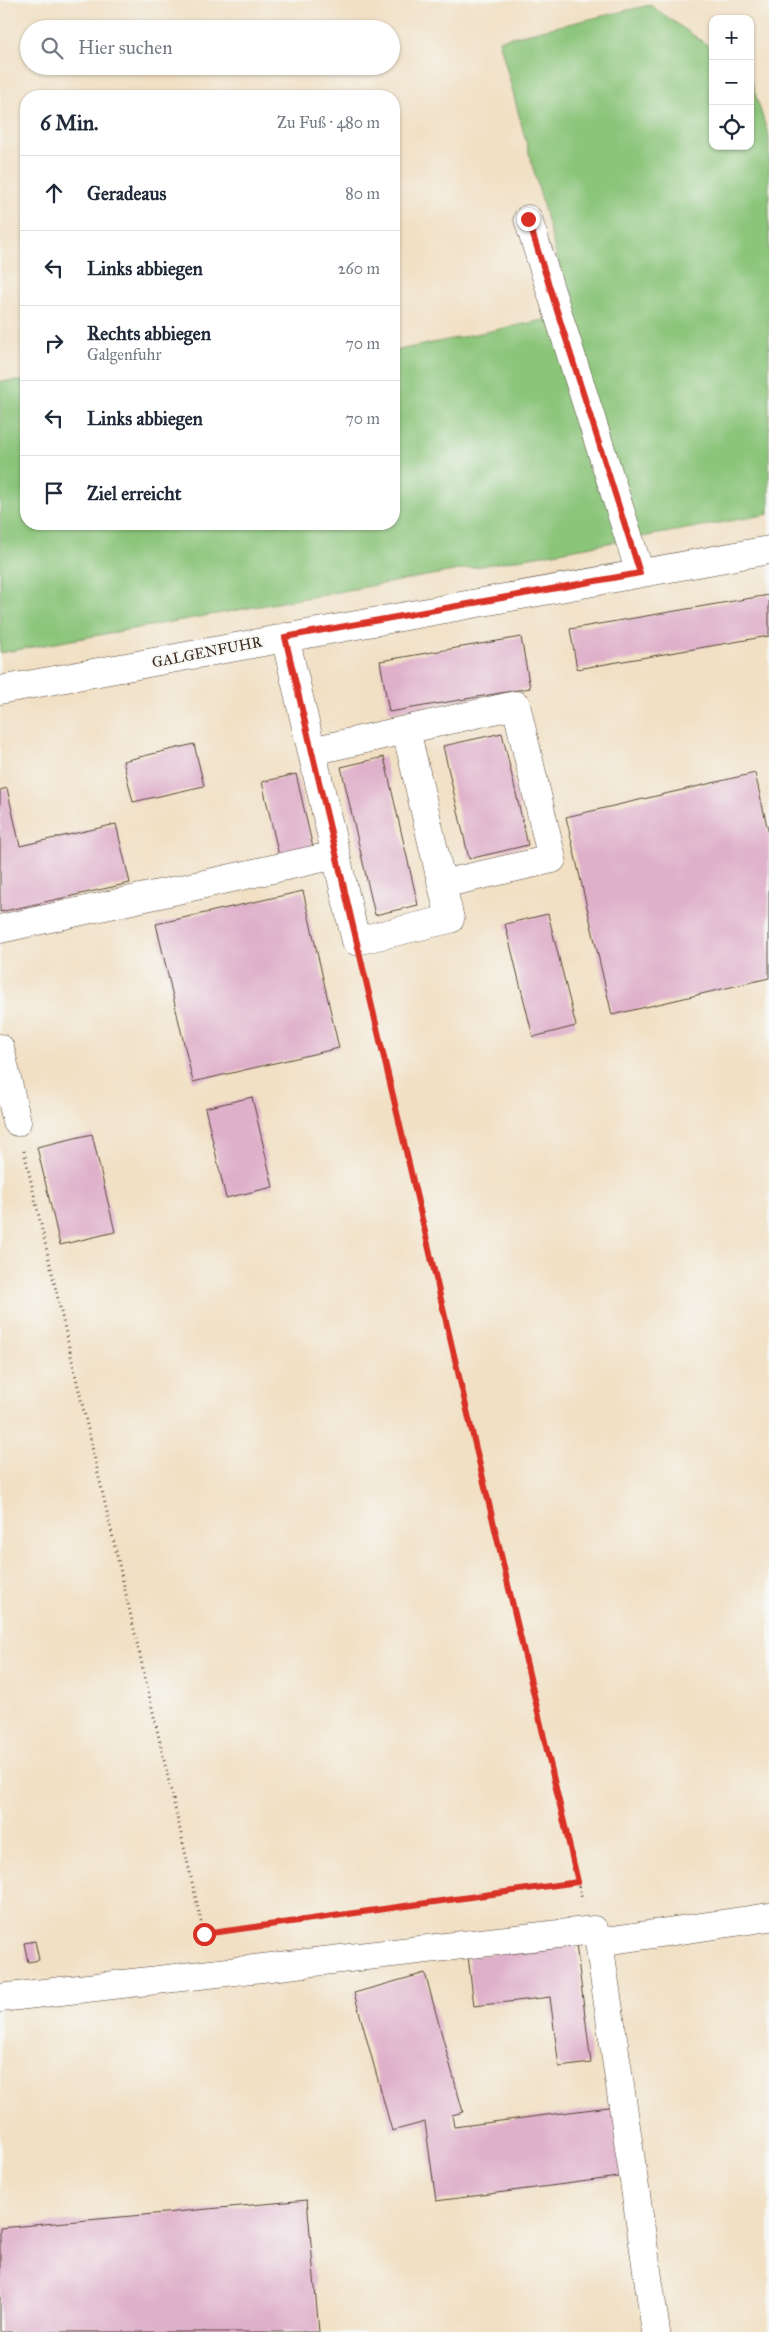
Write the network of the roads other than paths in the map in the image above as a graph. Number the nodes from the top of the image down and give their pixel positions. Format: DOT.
graph roads {
  1 [pos="528,219"];
  2 [pos="769,550"];
  3 [pos="640,573"];
  4 [pos="285,637"];
  5 [pos="0,690"];
  6 [pos="406,730"];
  7 [pos="312,751"];
  8 [pos="336,855"];
  9 [pos="442,884"];
  10 [pos="0,929"];
  11 [pos="0,1048"];
  12 [pos="17,1122"];
  13 [pos="769,1917"];
  14 [pos="597,1936"];
  15 [pos="0,1998"];
  16 [pos="656,2332"];
  1 -- 3 [label="street"];
  2 -- 3 [label="street, GALGENFUHR"];
  3 -- 4 [label="street, GALGENFUHR"];
  4 -- 5 [label="street, GALGENFUHR"];
  4 -- 7 [label="street"];
  6 -- 7 [label="street"];
  6 -- 9 [label="street"];
  6 -- 9 [label="street"];
  7 -- 8 [label="street"];
  8 -- 9 [label="street"];
  8 -- 10 [label="street"];
  11 -- 12 [label="street"];
  13 -- 14 [label="street"];
  14 -- 15 [label="street"];
  14 -- 16 [label="street"];
}
